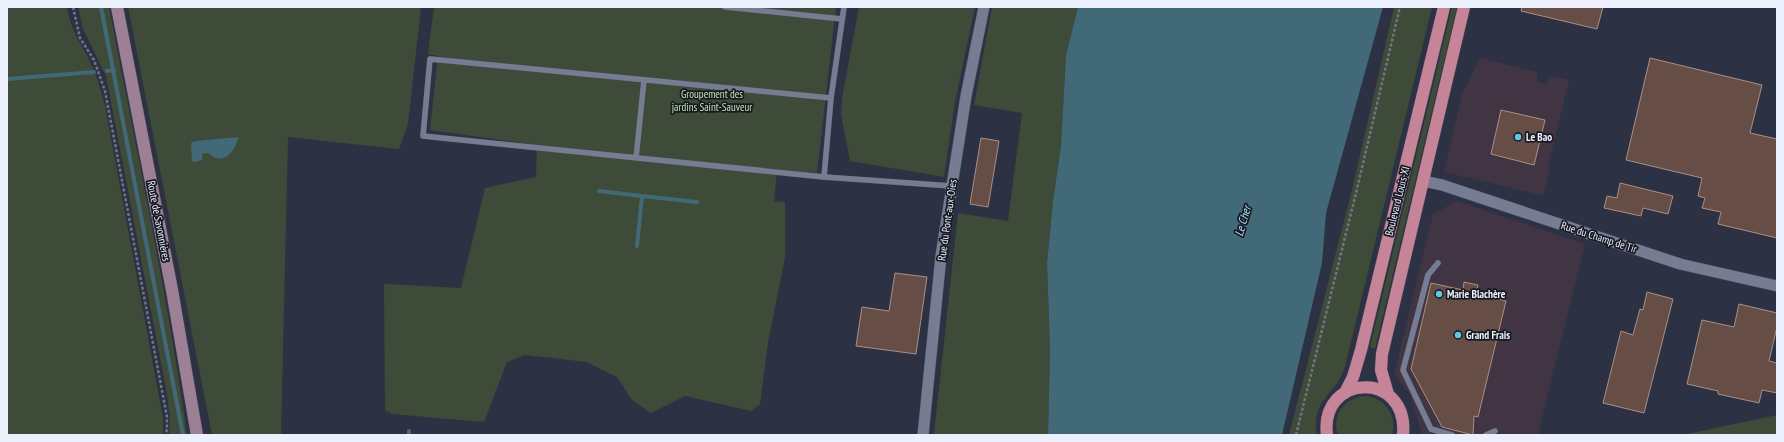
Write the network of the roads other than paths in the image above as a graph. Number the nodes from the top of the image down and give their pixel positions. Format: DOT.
graph roads {
  1 [pos="117,7"];
  2 [pos="724,7"];
  3 [pos="844,7"];
  4 [pos="984,7"];
  5 [pos="1444,7"];
  6 [pos="1464,7"];
  7 [pos="842,19"];
  8 [pos="644,80"];
  9 [pos="831,98"];
  10 [pos="636,158"];
  11 [pos="824,177"];
  12 [pos="1423,181"];
  13 [pos="952,186"];
  14 [pos="1438,263"];
  15 [pos="1777,286"];
  16 [pos="1345,392"];
  17 [pos="1388,394"];
  18 [pos="1406,431"];
  19 [pos="1495,431"];
  20 [pos="197,435"];
  21 [pos="923,435"];
  22 [pos="1327,435"];
  23 [pos="1452,435"];
  24 [pos="1486,435"];
  1 -- 20 [label="main road, Route de Savonnières"];
  2 -- 7 [label="lane"];
  3 -- 7 [label="lane"];
  4 -- 13 [label="street, Rue du Pont-aux-Oies"];
  5 -- 16 [label="main road, Boulevard Louis-XI"];
  6 -- 12 [label="main road, Boulevard Louis-XI"];
  7 -- 9 [label="lane"];
  8 -- 9 [label="lane"];
  8 -- 10 [label="lane"];
  8 -- 10 [label="lane"];
  9 -- 11 [label="lane"];
  10 -- 11 [label="lane"];
  11 -- 13 [label="lane"];
  12 -- 15 [label="street, Rue du Champ de Tir"];
  12 -- 17 [label="main road, Boulevard Louis-XI"];
  13 -- 21 [label="street, Rue du Pont-aux-Oies"];
  14 -- 23 [label="lane"];
  16 -- 17 [label="main road"];
  16 -- 22 [label="main road"];
  17 -- 18 [label="main road"];
  19 -- 24 [label="lane"];
}
